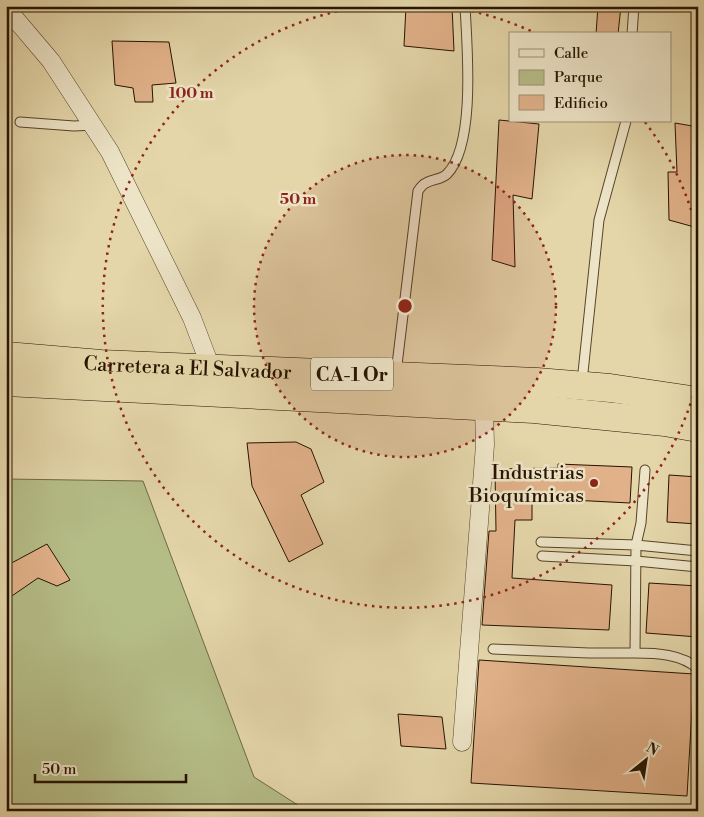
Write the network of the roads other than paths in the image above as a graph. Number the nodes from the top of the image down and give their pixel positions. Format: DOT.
graph roads {
  1 [pos="466,6"];
  2 [pos="634,6"];
  3 [pos="6,8"];
  4 [pos="632,32"];
  5 [pos="20,122"];
  6 [pos="626,122"];
  7 [pos="95,125"];
  8 [pos="6,356"];
  9 [pos="211,368"];
  10 [pos="395,375"];
  11 [pos="6,382"];
  12 [pos="582,385"];
  13 [pos="698,401"];
  14 [pos="484,407"];
  15 [pos="698,428"];
  16 [pos="645,470"];
  17 [pos="541,542"];
  18 [pos="636,546"];
  19 [pos="698,551"];
  20 [pos="542,556"];
  21 [pos="636,561"];
  22 [pos="698,567"];
  23 [pos="493,649"];
  24 [pos="635,653"];
  25 [pos="698,669"];
  26 [pos="462,742"];
  1 -- 10 [label="lane"];
  2 -- 4 [label="lane"];
  3 -- 7 [label="street"];
  5 -- 7 [label="lane"];
  6 -- 12 [label="lane"];
  7 -- 9 [label="street"];
  8 -- 9 [label="highway, Carretera a El Salvador / CA-1 Or"];
  9 -- 10 [label="highway, Carretera a El Salvador / CA-1 Or"];
  10 -- 12 [label="highway, Carretera a El Salvador / CA-1 Or"];
  11 -- 14 [label="highway, Carretera a El Salvador / CA-1 Or"];
  12 -- 13 [label="highway, Carretera a El Salvador / CA-1 Or"];
  14 -- 15 [label="highway, Carretera a El Salvador / CA-1 Or"];
  14 -- 26 [label="street"];
  16 -- 18 [label="lane"];
  17 -- 18 [label="lane"];
  18 -- 19 [label="lane"];
  18 -- 21 [label="lane"];
  20 -- 21 [label="lane"];
  21 -- 22 [label="lane"];
  21 -- 24 [label="lane"];
  23 -- 24 [label="lane"];
  24 -- 25 [label="lane"];
}
